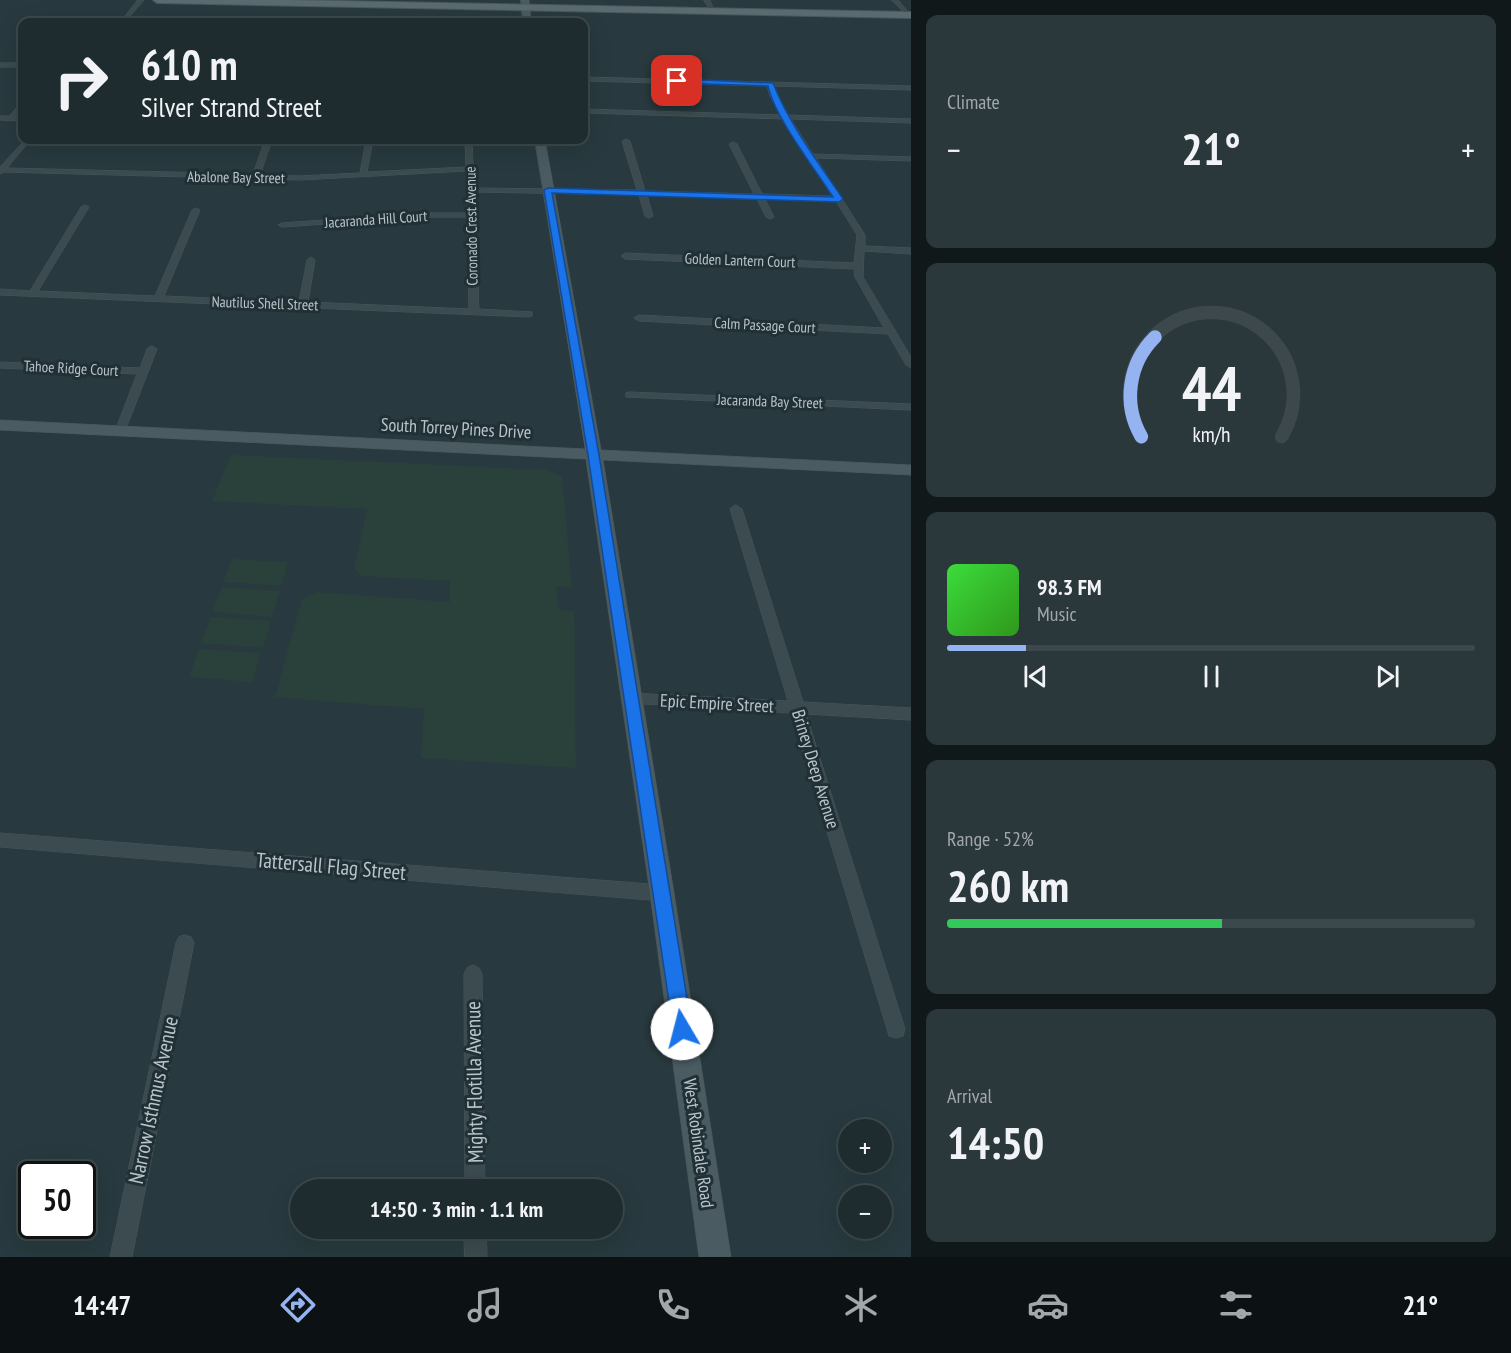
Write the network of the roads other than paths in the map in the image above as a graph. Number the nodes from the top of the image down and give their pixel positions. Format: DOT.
graph roads {
  1 [pos="141,0"];
  2 [pos="157,0"];
  3 [pos="272,0"];
  4 [pos="295,0"];
  5 [pos="368,0"];
  6 [pos="404,0"];
  7 [pos="496,0"];
  8 [pos="544,0"];
  9 [pos="896,0"];
  10 [pos="248,2"];
  11 [pos="486,2"];
  12 [pos="307,3"];
  13 [pos="525,3"];
  14 [pos="598,4"];
  15 [pos="514,6"];
  16 [pos="711,6"];
  17 [pos="552,8"];
  18 [pos="909,12"];
  19 [pos="126,18"];
  20 [pos="527,18"];
  21 [pos="532,18"];
  22 [pos="0,65"];
  23 [pos="18,65"];
  24 [pos="588,79"];
  25 [pos="770,84"];
  26 [pos="911,88"];
  27 [pos="18,109"];
  28 [pos="588,111"];
  29 [pos="785,116"];
  30 [pos="0,118"];
  31 [pos="10,119"];
  32 [pos="18,119"];
  33 [pos="911,121"];
  34 [pos="626,141"];
  35 [pos="22,144"];
  36 [pos="268,144"];
  37 [pos="368,144"];
  38 [pos="469,144"];
  39 [pos="541,144"];
  40 [pos="733,144"];
  41 [pos="811,156"];
  42 [pos="911,159"];
  43 [pos="470,170"];
  44 [pos="1,171"];
  45 [pos="363,174"];
  46 [pos="255,178"];
  47 [pos="470,190"];
  48 [pos="548,190"];
  49 [pos="642,193"];
  50 [pos="759,196"];
  51 [pos="839,199"];
  52 [pos="85,207"];
  53 [pos="196,210"];
  54 [pos="470,215"];
  55 [pos="649,216"];
  56 [pos="770,217"];
  57 [pos="282,225"];
  58 [pos="862,248"];
  59 [pos="911,251"];
  60 [pos="624,256"];
  61 [pos="311,260"];
  62 [pos="856,266"];
  63 [pos="0,292"];
  64 [pos="32,294"];
  65 [pos="158,299"];
  66 [pos="303,305"];
  67 [pos="474,312"];
  68 [pos="530,314"];
  69 [pos="639,318"];
  70 [pos="891,331"];
  71 [pos="152,349"];
  72 [pos="0,365"];
  73 [pos="911,365"];
  74 [pos="141,371"];
  75 [pos="630,395"];
  76 [pos="911,407"];
  77 [pos="0,425"];
  78 [pos="120,431"];
  79 [pos="594,455"];
  80 [pos="911,470"];
  81 [pos="736,508"];
  82 [pos="630,699"];
  83 [pos="797,708"];
  84 [pos="911,714"];
  85 [pos="0,840"];
  86 [pos="662,893"];
  87 [pos="185,943"];
  88 [pos="473,974"];
  89 [pos="896,1029"];
  90 [pos="475,1179"];
  91 [pos="476,1239"];
  92 [pos="121,1257"];
  93 [pos="476,1257"];
  94 [pos="715,1257"];
  1 -- 19 [label="street"];
  2 -- 10 [label="main road"];
  3 -- 4 [label="main road"];
  3 -- 10 [label="main road"];
  5 -- 12 [label="main road"];
  6 -- 11 [label="main road"];
  7 -- 11 [label="main road"];
  8 -- 14 [label="main road"];
  9 -- 18 [label="street"];
  10 -- 12 [label="main road"];
  11 -- 15 [label="main road"];
  12 -- 15 [label="main road"];
  13 -- 14 [label="main road"];
  13 -- 15 [label="main road"];
  13 -- 17 [label="main road"];
  13 -- 20 [label="main road"];
  14 -- 16 [label="main road"];
  16 -- 17 [label="main road"];
  16 -- 18 [label="main road"];
  16 -- 18 [label="main road"];
  17 -- 21 [label="main road"];
  22 -- 23 [label="street"];
  24 -- 25 [label="street"];
  25 -- 26 [label="street"];
  25 -- 29 [label="street"];
  27 -- 31 [label="street"];
  28 -- 29 [label="street"];
  29 -- 33 [label="street"];
  29 -- 41 [label="street"];
  30 -- 31 [label="street"];
  31 -- 32 [label="street"];
  34 -- 49 [label="street"];
  35 -- 44 [label="street"];
  36 -- 46 [label="street"];
  37 -- 45 [label="street"];
  38 -- 43 [label="street, Coronado Crest Avenue"];
  39 -- 48 [label="main road, West Robindale Road"];
  40 -- 50 [label="street"];
  41 -- 42 [label="street"];
  41 -- 51 [label="street"];
  43 -- 45 [label="street, Abalone Bay Street"];
  43 -- 47 [label="street, Coronado Crest Avenue"];
  44 -- 46 [label="street, Abalone Bay Street"];
  45 -- 46 [label="street, Abalone Bay Street"];
  47 -- 48 [label="street"];
  47 -- 54 [label="street, Coronado Crest Avenue"];
  48 -- 49 [label="street"];
  48 -- 79 [label="main road, West Robindale Road"];
  49 -- 50 [label="street"];
  49 -- 55 [label="street"];
  50 -- 51 [label="street"];
  50 -- 56 [label="street"];
  51 -- 58 [label="street"];
  52 -- 64 [label="street"];
  53 -- 65 [label="street"];
  54 -- 57 [label="street, Jacaranda Hill Court"];
  54 -- 67 [label="street, Coronado Crest Avenue"];
  58 -- 59 [label="street"];
  58 -- 62 [label="street"];
  60 -- 62 [label="street, Golden Lantern Court"];
  61 -- 66 [label="street"];
  62 -- 70 [label="street"];
  63 -- 64 [label="street, Nautilus Shell Street"];
  64 -- 65 [label="street, Nautilus Shell Street"];
  65 -- 66 [label="street, Nautilus Shell Street"];
  66 -- 67 [label="street, Nautilus Shell Street"];
  67 -- 68 [label="street, Nautilus Shell Street"];
  69 -- 70 [label="street, Calm Passage Court"];
  70 -- 73 [label="street"];
  71 -- 74 [label="street"];
  72 -- 74 [label="street, Tahoe Ridge Court"];
  74 -- 78 [label="street"];
  75 -- 76 [label="street, Jacaranda Bay Street"];
  77 -- 78 [label="main road, South Torrey Pines Drive"];
  78 -- 79 [label="main road, South Torrey Pines Drive"];
  79 -- 80 [label="main road, South Torrey Pines Drive"];
  79 -- 82 [label="main road, West Robindale Road"];
  81 -- 83 [label="street, Briney Deep Avenue"];
  82 -- 83 [label="street, Epic Empire Street"];
  82 -- 86 [label="main road, West Robindale Road"];
  83 -- 84 [label="street, Epic Empire Street"];
  83 -- 89 [label="street, Briney Deep Avenue"];
  85 -- 86 [label="street, Tattersall Flag Street"];
  86 -- 94 [label="main road, West Robindale Road"];
  87 -- 92 [label="street, Narrow Isthmus Avenue"];
  88 -- 90 [label="street, Mighty Flotilla Avenue"];
  91 -- 93 [label="street"];
}
